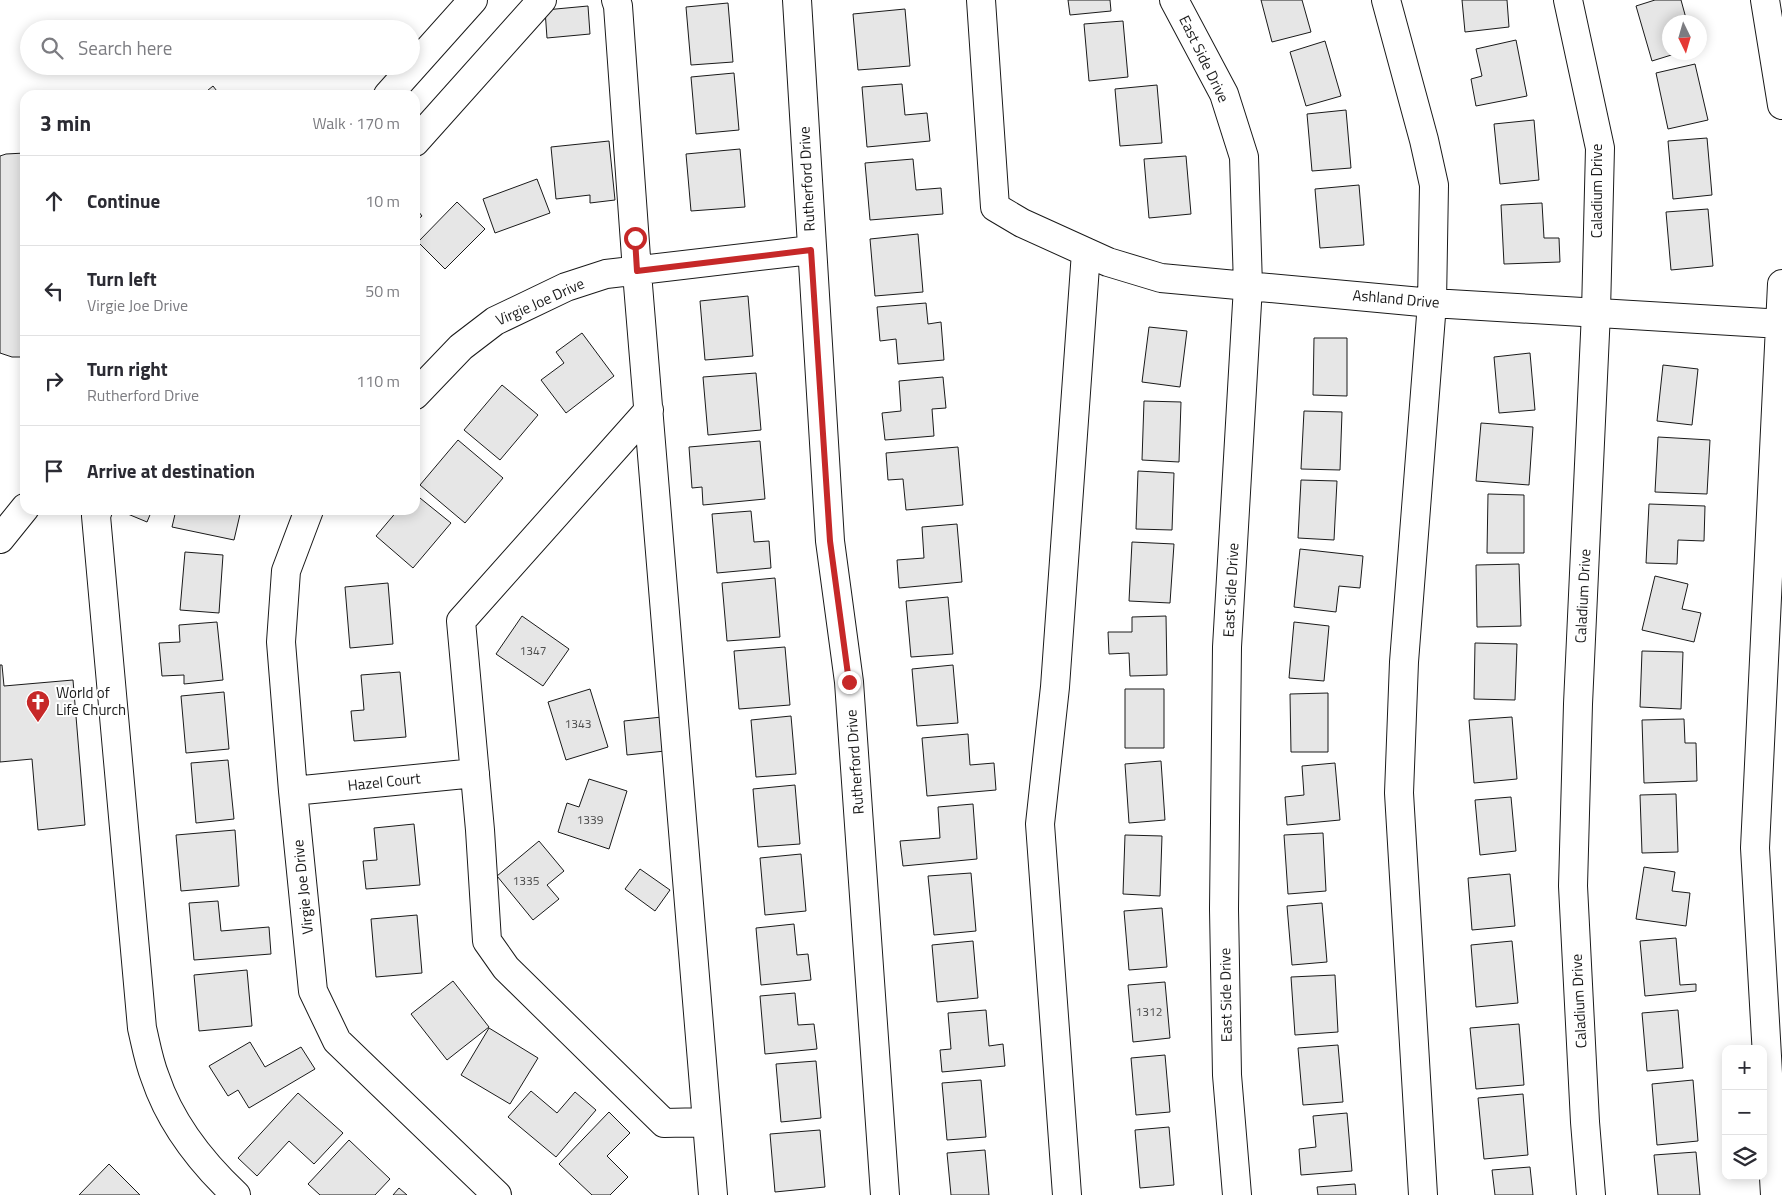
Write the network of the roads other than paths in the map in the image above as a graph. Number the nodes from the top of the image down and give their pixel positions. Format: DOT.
graph roads {
  1 [pos="473,0"];
  2 [pos="542,0"];
  3 [pos="616,0"];
  4 [pos="797,0"];
  5 [pos="981,0"];
  6 [pos="1174,0"];
  7 [pos="1386,0"];
  8 [pos="1568,0"];
  9 [pos="1766,0"];
  10 [pos="420,59"];
  11 [pos="406,75"];
  12 [pos="392,90"];
  13 [pos="1782,105"];
  14 [pos="420,136"];
  15 [pos="811,250"];
  16 [pos="1086,252"];
  17 [pos="637,271"];
  18 [pos="1782,284"];
  19 [pos="1248,286"];
  20 [pos="1432,303"];
  21 [pos="1596,312"];
  22 [pos="1781,324"];
  23 [pos="420,390"];
  24 [pos="649,410"];
  25 [pos="20,514"];
  26 [pos="96,515"];
  27 [pos="307,515"];
  28 [pos="0,539"];
  29 [pos="475,773"];
  30 [pos="293,791"];
  31 [pos="707,1122"];
  32 [pos="236,1195"];
  33 [pos="497,1195"];
  34 [pos="713,1195"];
  35 [pos="885,1195"];
  36 [pos="1067,1195"];
  37 [pos="1238,1195"];
  38 [pos="1423,1195"];
  39 [pos="1591,1195"];
  40 [pos="1775,1195"];
  1 -- 10 [label="street"];
  2 -- 14 [label="street"];
  3 -- 17 [label="street"];
  4 -- 15 [label="street, Rutherford Drive"];
  5 -- 16 [label="street, Ashland Drive"];
  6 -- 19 [label="street, East Side Drive"];
  7 -- 20 [label="street"];
  8 -- 21 [label="street, Caladium Drive"];
  9 -- 13 [label="street"];
  11 -- 12 [label="street"];
  15 -- 17 [label="street, Virgie Joe Drive"];
  15 -- 35 [label="street, Rutherford Drive"];
  16 -- 19 [label="street, Ashland Drive"];
  16 -- 36 [label="street"];
  17 -- 23 [label="street, Virgie Joe Drive"];
  17 -- 24 [label="street"];
  18 -- 22 [label="street"];
  19 -- 20 [label="street, Ashland Drive"];
  19 -- 37 [label="street, East Side Drive"];
  20 -- 21 [label="street, Ashland Drive"];
  20 -- 38 [label="street"];
  21 -- 22 [label="street, Ashland Drive"];
  21 -- 39 [label="street, Caladium Drive"];
  22 -- 40 [label="street"];
  24 -- 29 [label="street"];
  24 -- 31 [label="street"];
  25 -- 28 [label="street"];
  26 -- 32 [label="street"];
  27 -- 30 [label="street, Virgie Joe Drive"];
  29 -- 30 [label="street, Hazel Court"];
  29 -- 31 [label="street"];
  30 -- 33 [label="street, Virgie Joe Drive"];
  31 -- 34 [label="street"];
}
